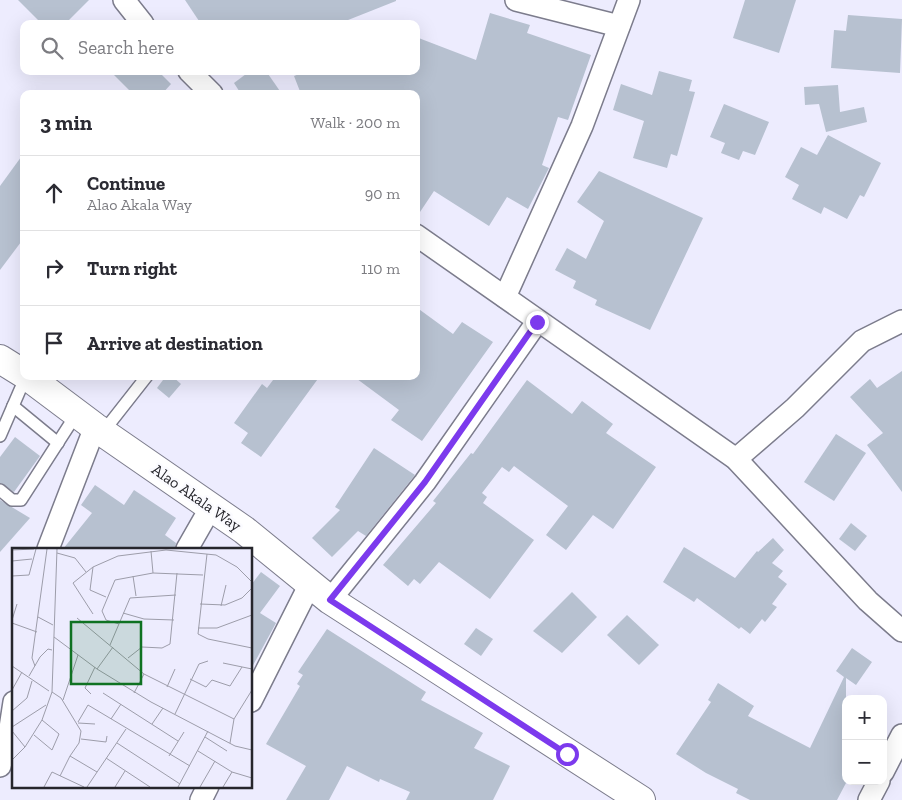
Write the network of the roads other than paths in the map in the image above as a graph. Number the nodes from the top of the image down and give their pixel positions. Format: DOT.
graph roads {
  1 [pos="124,0"];
  2 [pos="516,0"];
  3 [pos="629,0"];
  4 [pos="140,20"];
  5 [pos="619,26"];
  6 [pos="193,75"];
  7 [pos="208,90"];
  8 [pos="420,238"];
  9 [pos="505,297"];
  10 [pos="902,321"];
  11 [pos="537,322"];
  12 [pos="0,359"];
  13 [pos="20,371"];
  14 [pos="24,380"];
  15 [pos="33,380"];
  16 [pos="142,380"];
  17 [pos="13,406"];
  18 [pos="92,424"];
  19 [pos="0,436"];
  20 [pos="58,443"];
  21 [pos="736,459"];
  22 [pos="0,490"];
  23 [pos="211,507"];
  24 [pos="48,548"];
  25 [pos="188,548"];
  26 [pos="320,592"];
  27 [pos="902,631"];
  28 [pos="252,699"];
  29 [pos="12,715"];
  30 [pos="902,735"];
  31 [pos="887,764"];
  32 [pos="0,766"];
  33 [pos="877,785"];
  34 [pos="207,788"];
  35 [pos="201,800"];
  36 [pos="641,800"];
  37 [pos="869,800"];
  1 -- 4 [label="street"];
  2 -- 5 [label="street"];
  3 -- 5 [label="street"];
  5 -- 9 [label="street"];
  6 -- 7 [label="street"];
  8 -- 9 [label="street"];
  9 -- 11 [label="street"];
  10 -- 21 [label="street"];
  11 -- 21 [label="street"];
  11 -- 26 [label="street"];
  12 -- 13 [label="street, Alao Akala Way"];
  14 -- 17 [label="lane"];
  15 -- 18 [label="street, Alao Akala Way"];
  16 -- 18 [label="lane"];
  17 -- 19 [label="lane"];
  17 -- 20 [label="lane"];
  18 -- 20 [label="lane"];
  18 -- 23 [label="street, Alao Akala Way"];
  18 -- 24 [label="street"];
  20 -- 22 [label="lane"];
  21 -- 27 [label="street"];
  23 -- 25 [label="street"];
  23 -- 26 [label="street, Alao Akala Way"];
  26 -- 28 [label="street"];
  26 -- 36 [label="street, Alao Akala Way"];
  29 -- 32 [label="street"];
  30 -- 31 [label="street"];
  33 -- 37 [label="street"];
  34 -- 35 [label="street"];
}
